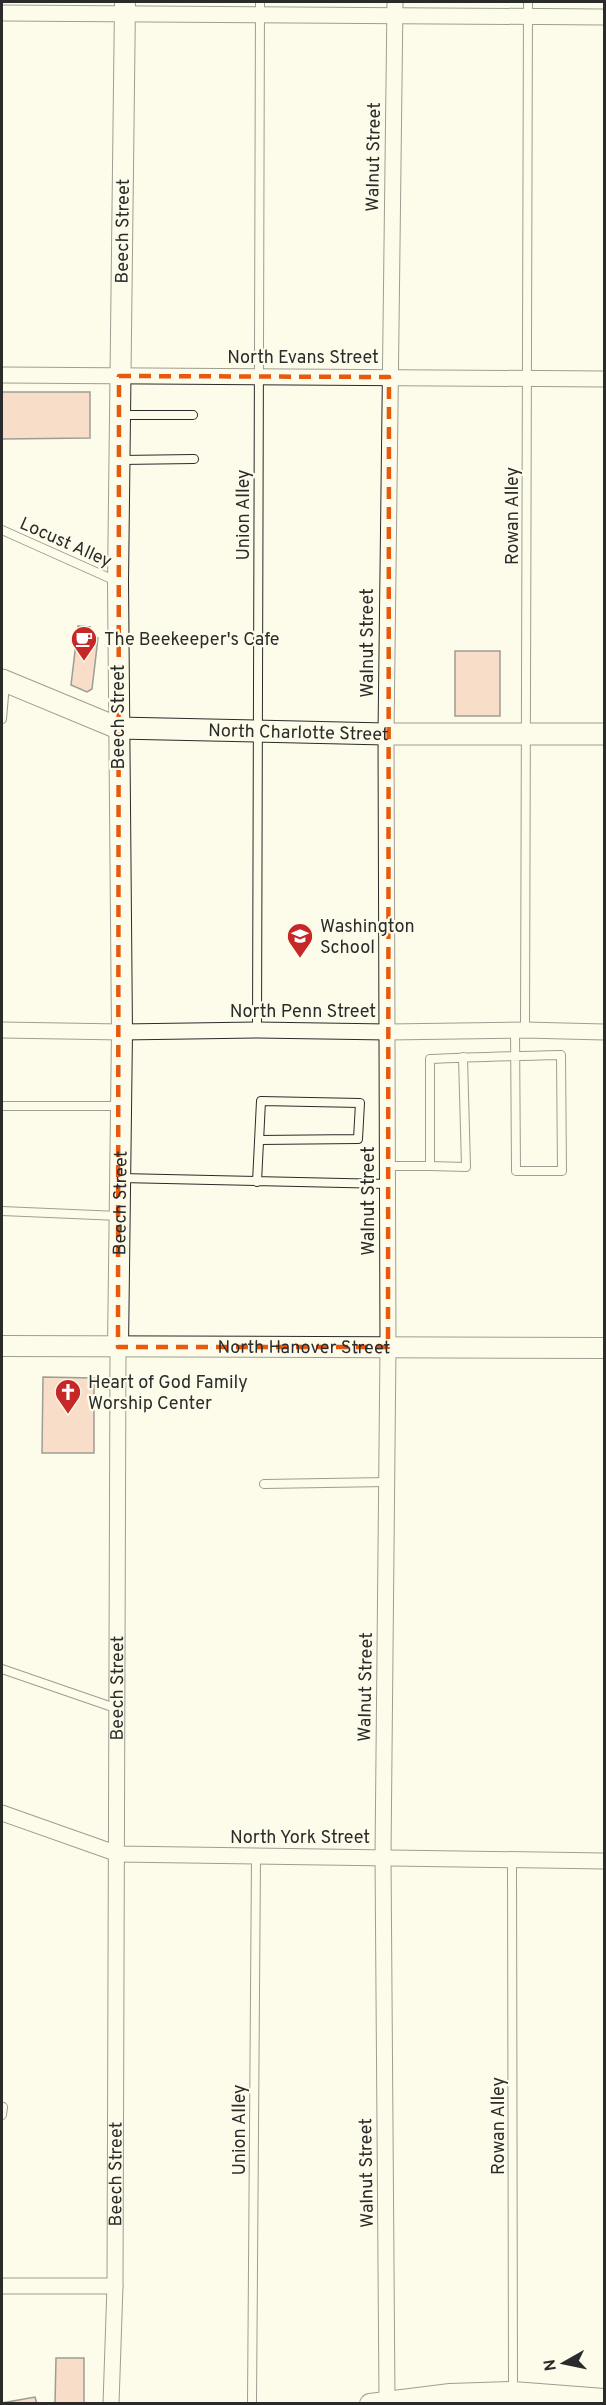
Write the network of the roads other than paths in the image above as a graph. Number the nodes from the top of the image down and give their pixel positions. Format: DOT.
graph roads {
  1 [pos="125,8"];
  2 [pos="260,9"];
  3 [pos="394,9"];
  4 [pos="527,9"];
  5 [pos="2,13"];
  6 [pos="604,17"];
  7 [pos="2,375"];
  8 [pos="119,376"];
  9 [pos="258,376"];
  10 [pos="389,377"];
  11 [pos="527,378"];
  12 [pos="604,379"];
  13 [pos="193,415"];
  14 [pos="119,416"];
  15 [pos="194,459"];
  16 [pos="119,460"];
  17 [pos="2,530"];
  18 [pos="118,582"];
  19 [pos="4,681"];
  20 [pos="2,718"];
  21 [pos="117,728"];
  22 [pos="257,731"];
  23 [pos="526,733"];
  24 [pos="386,734"];
  25 [pos="604,734"];
  26 [pos="2,1030"];
  27 [pos="257,1030"];
  28 [pos="520,1030"];
  29 [pos="122,1032"];
  30 [pos="387,1032"];
  31 [pos="604,1032"];
  32 [pos="515,1056"];
  33 [pos="463,1057"];
  34 [pos="2,1106"];
  35 [pos="121,1106"];
  36 [pos="259,1140"];
  37 [pos="388,1166"];
  38 [pos="430,1166"];
  39 [pos="120,1178"];
  40 [pos="257,1182"];
  41 [pos="388,1184"];
  42 [pos="2,1211"];
  43 [pos="119,1216"];
  44 [pos="2,1346"];
  45 [pos="118,1347"];
  46 [pos="388,1347"];
  47 [pos="604,1348"];
  48 [pos="387,1482"];
  49 [pos="264,1484"];
  50 [pos="2,1669"];
  51 [pos="118,1709"];
  52 [pos="2,1813"];
  53 [pos="118,1854"];
  54 [pos="256,1856"];
  55 [pos="383,1856"];
  56 [pos="512,1860"];
  57 [pos="604,1861"];
  58 [pos="2,2286"];
  59 [pos="115,2286"];
  60 [pos="513,2392"];
  61 [pos="604,2399"];
  62 [pos="379,2402"];
  63 [pos="111,2403"];
  64 [pos="252,2403"];
  1 -- 2 [label="street"];
  1 -- 5 [label="street"];
  1 -- 8 [label="street, Beech Street"];
  2 -- 3 [label="street"];
  2 -- 9 [label="lane, Union Alley"];
  3 -- 4 [label="street"];
  3 -- 10 [label="street, Walnut Street"];
  4 -- 6 [label="street"];
  4 -- 11 [label="lane, Rowan Alley"];
  7 -- 8 [label="street, North Evans Street"];
  8 -- 9 [label="street, North Evans Street"];
  8 -- 14 [label="street, Beech Street"];
  9 -- 10 [label="street, North Evans Street"];
  9 -- 22 [label="lane, Union Alley"];
  10 -- 11 [label="street, North Evans Street"];
  10 -- 24 [label="street, Walnut Street"];
  11 -- 12 [label="street, North Evans Street"];
  11 -- 23 [label="lane, Rowan Alley"];
  13 -- 14 [label="lane"];
  14 -- 16 [label="street, Beech Street"];
  15 -- 16 [label="lane"];
  16 -- 18 [label="street, Beech Street"];
  17 -- 18 [label="lane, Locust Alley"];
  18 -- 21 [label="street, Beech Street"];
  19 -- 20 [label="lane"];
  19 -- 21 [label="main road, North Charlotte Street"];
  21 -- 22 [label="main road, North Charlotte Street"];
  21 -- 29 [label="street, Beech Street"];
  22 -- 24 [label="main road, North Charlotte Street"];
  22 -- 27 [label="lane, Union Alley"];
  23 -- 24 [label="main road, North Charlotte Street"];
  23 -- 25 [label="main road, North Charlotte Street"];
  23 -- 28 [label="lane, Rowan Alley"];
  24 -- 30 [label="street, Walnut Street"];
  26 -- 29 [label="street, North Penn Street"];
  27 -- 29 [label="street, North Penn Street"];
  27 -- 30 [label="street, North Penn Street"];
  28 -- 30 [label="street, North Penn Street"];
  28 -- 31 [label="street, North Penn Street"];
  28 -- 32 [label="lane, Rowan Alley"];
  29 -- 35 [label="street, Beech Street"];
  30 -- 37 [label="street, Walnut Street"];
  32 -- 32 [label="lane, Rowan Alley"];
  32 -- 33 [label="lane"];
  33 -- 38 [label="lane"];
  33 -- 38 [label="lane"];
  34 -- 35 [label="lane"];
  35 -- 39 [label="street, Beech Street"];
  36 -- 36 [label="lane"];
  36 -- 40 [label="lane"];
  37 -- 38 [label="lane"];
  37 -- 41 [label="street, Walnut Street"];
  39 -- 40 [label="lane"];
  39 -- 43 [label="street, Beech Street"];
  40 -- 41 [label="lane"];
  41 -- 46 [label="street, Walnut Street"];
  42 -- 43 [label="lane"];
  43 -- 45 [label="street, Beech Street"];
  44 -- 45 [label="street, North Hanover Street"];
  45 -- 46 [label="street, North Hanover Street"];
  45 -- 51 [label="street, Beech Street"];
  46 -- 47 [label="street, North Hanover Street"];
  46 -- 48 [label="street, Walnut Street"];
  48 -- 49 [label="lane"];
  48 -- 55 [label="street, Walnut Street"];
  50 -- 51 [label="lane"];
  51 -- 53 [label="street, Beech Street"];
  52 -- 53 [label="street, North York Street"];
  53 -- 54 [label="street, North York Street"];
  53 -- 59 [label="street, Beech Street"];
  54 -- 55 [label="street, North York Street"];
  54 -- 64 [label="lane, Union Alley"];
  55 -- 56 [label="street, North York Street"];
  55 -- 62 [label="street, Walnut Street"];
  56 -- 57 [label="street, North York Street"];
  56 -- 60 [label="lane, Rowan Alley"];
  58 -- 59 [label="street"];
  59 -- 63 [label="street, Beech Street"];
  60 -- 61 [label="street"];
  60 -- 62 [label="street"];
}
